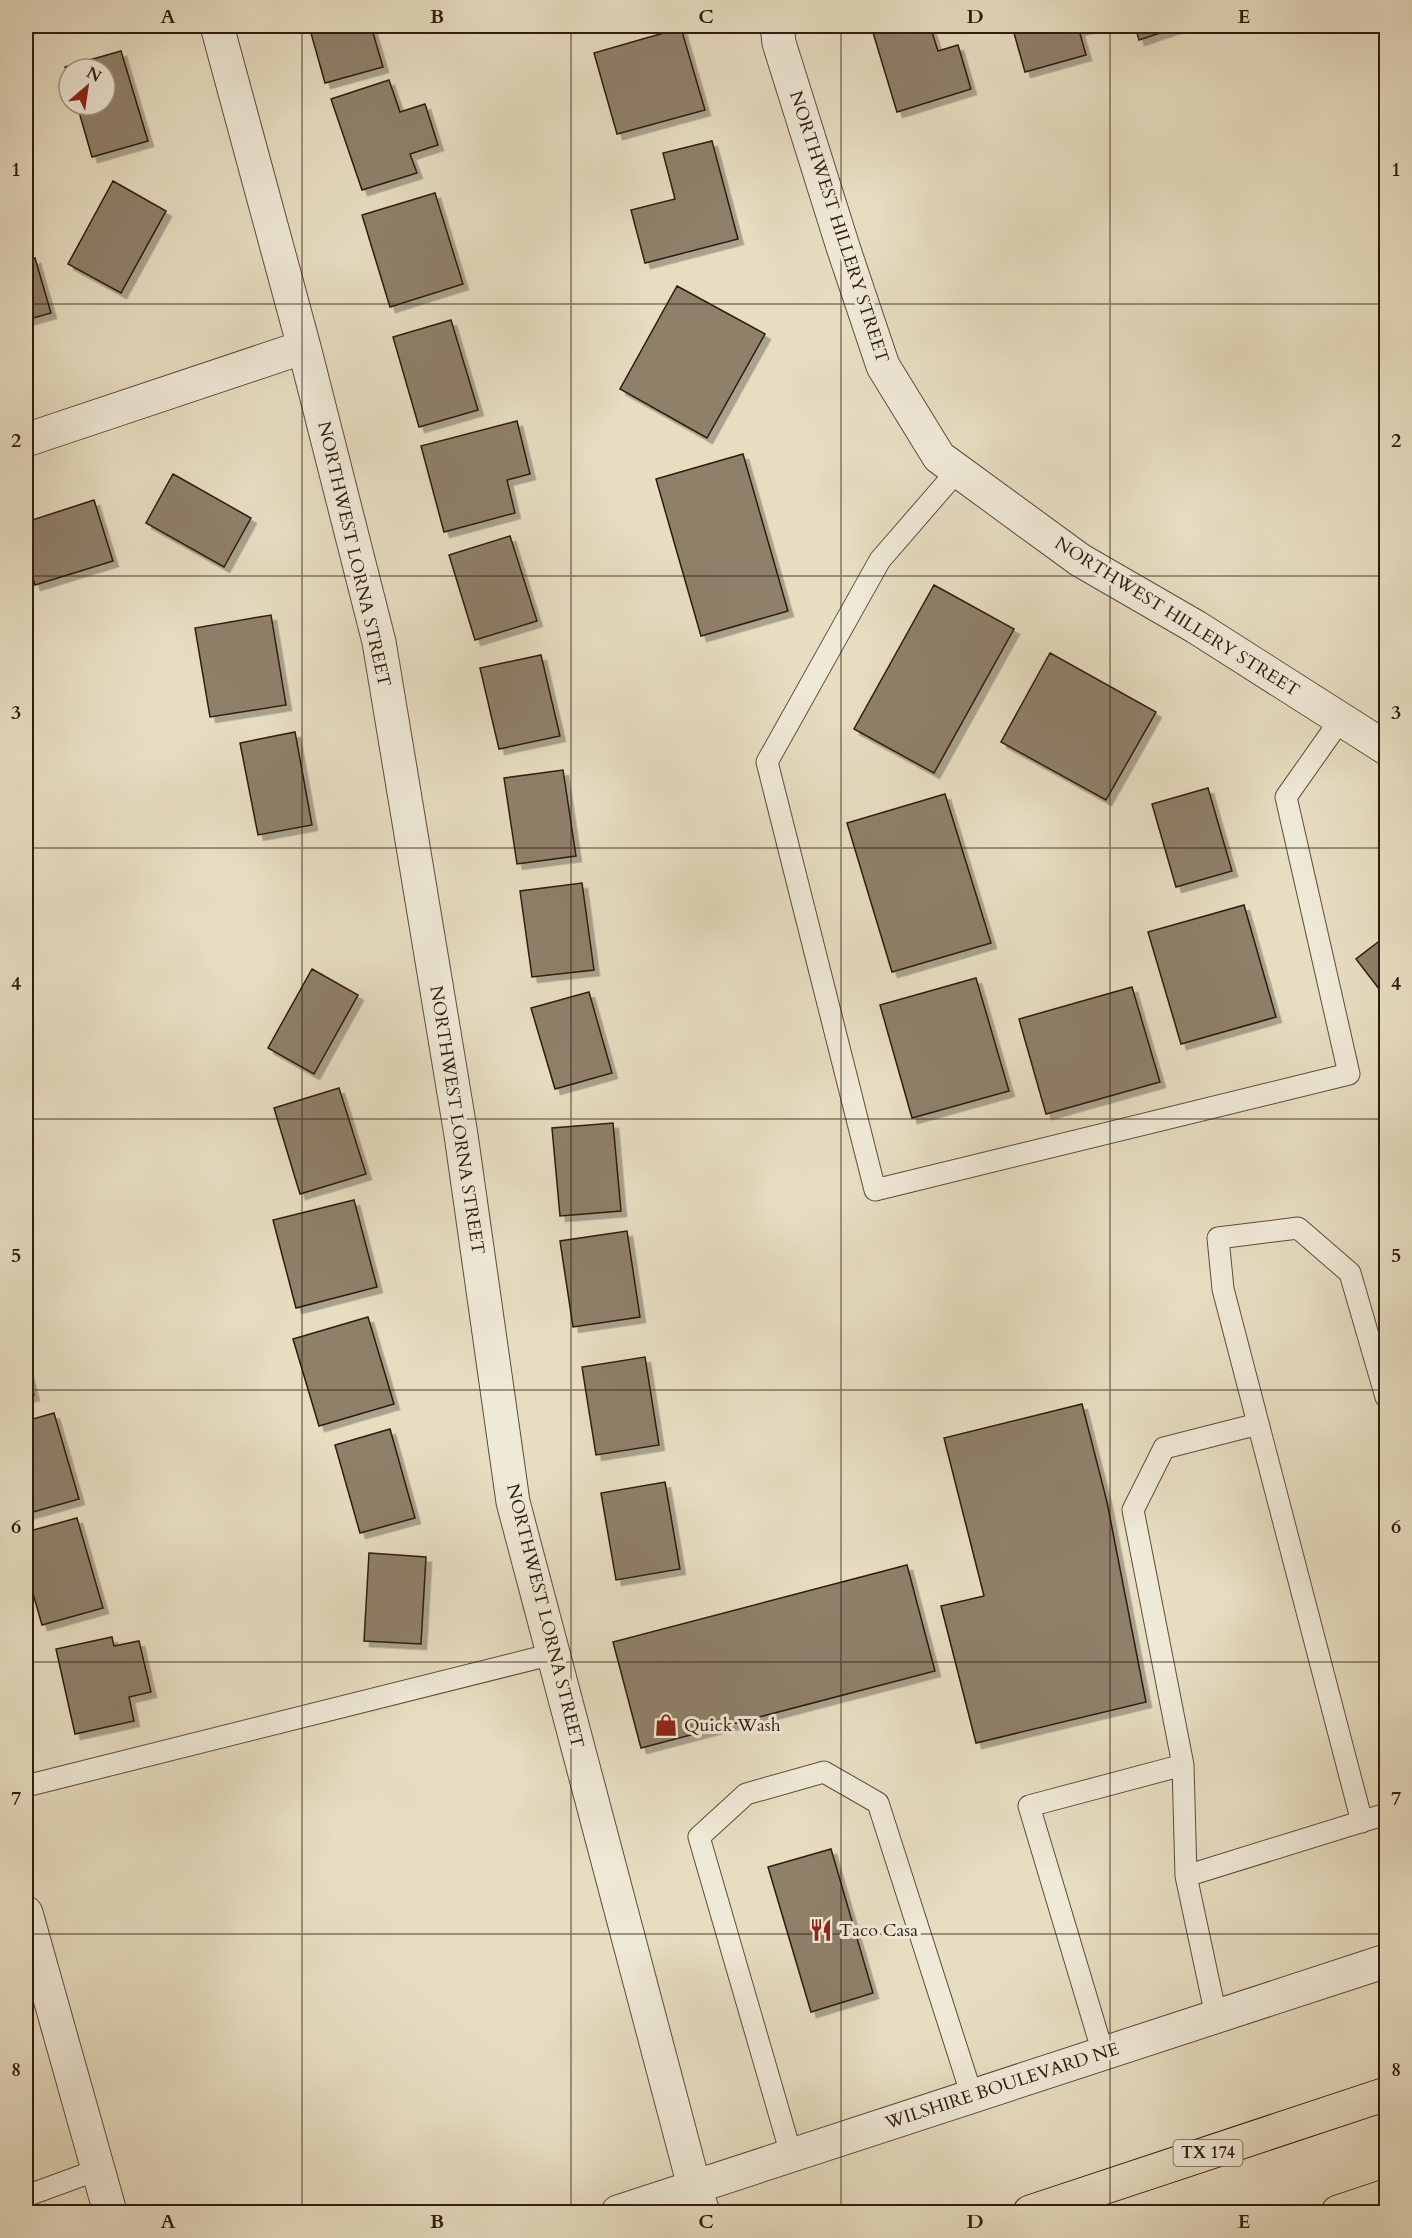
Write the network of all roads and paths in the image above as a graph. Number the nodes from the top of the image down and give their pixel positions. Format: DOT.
graph roads {
  1 [pos="217,26"];
  2 [pos="777,26"];
  3 [pos="304,347"];
  4 [pos="26,440"];
  5 [pos="958,470"];
  6 [pos="1341,719"];
  7 [pos="1386,748"];
  8 [pos="1386,1397"];
  9 [pos="1258,1424"];
  10 [pos="553,1654"];
  11 [pos="1183,1765"];
  12 [pos="26,1786"];
  13 [pos="1386,1814"];
  14 [pos="1362,1822"];
  15 [pos="1186,1876"];
  16 [pos="26,1913"];
  17 [pos="1386,1961"];
  18 [pos="1216,2016"];
  19 [pos="1103,2053"];
  20 [pos="1386,2094"];
  21 [pos="972,2096"];
  22 [pos="791,2154"];
  23 [pos="97,2170"];
  24 [pos="26,2196"];
  25 [pos="1386,2196"];
  26 [pos="699,2199"];
  27 [pos="110,2212"];
  28 [pos="618,2212"];
  29 [pos="1030,2212"];
  30 [pos="1338,2212"];
  1 -- 3 [label="street, NORTHWEST LORNA STREET"];
  2 -- 5 [label="street, NORTHWEST HILLERY STREET"];
  3 -- 4 [label="street"];
  3 -- 10 [label="street, NORTHWEST LORNA STREET"];
  5 -- 6 [label="street, NORTHWEST HILLERY STREET"];
  5 -- 6 [label="lane"];
  6 -- 7 [label="street, NORTHWEST HILLERY STREET"];
  8 -- 9 [label="lane"];
  9 -- 11 [label="lane"];
  9 -- 14 [label="lane"];
  10 -- 12 [label="lane"];
  10 -- 26 [label="street, NORTHWEST LORNA STREET"];
  11 -- 15 [label="lane"];
  11 -- 19 [label="lane"];
  13 -- 14 [label="lane"];
  14 -- 15 [label="lane"];
  15 -- 18 [label="lane"];
  16 -- 23 [label="street"];
  17 -- 18 [label="street, WILSHIRE BOULEVARD NE"];
  18 -- 19 [label="street, WILSHIRE BOULEVARD NE"];
  19 -- 21 [label="street, WILSHIRE BOULEVARD NE"];
  20 -- 29 [label="main road, TX 174"];
  21 -- 22 [label="street, WILSHIRE BOULEVARD NE"];
  21 -- 22 [label="lane"];
  22 -- 26 [label="street, WILSHIRE BOULEVARD NE"];
  23 -- 24 [label="lane"];
  23 -- 27 [label="street"];
  25 -- 30 [label="main road"];
  26 -- 28 [label="street, WILSHIRE BOULEVARD NE"];
}
